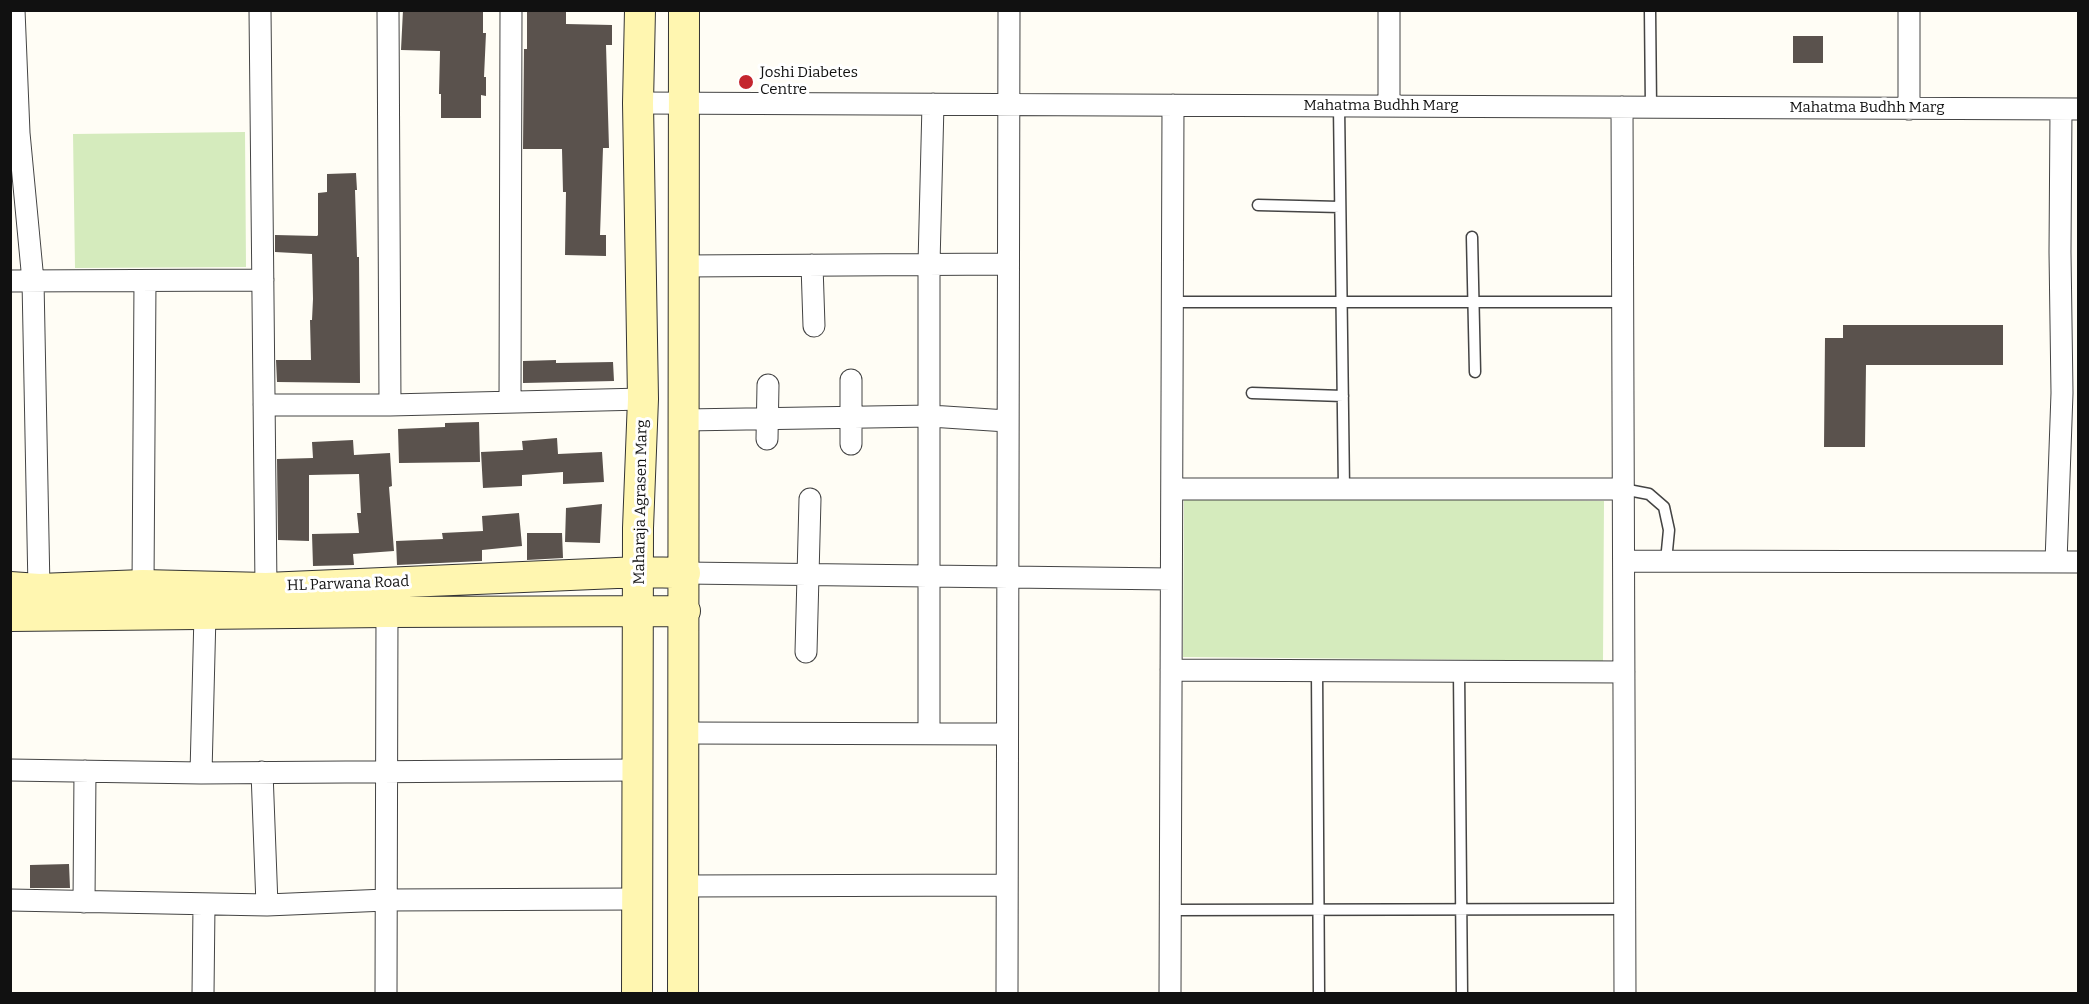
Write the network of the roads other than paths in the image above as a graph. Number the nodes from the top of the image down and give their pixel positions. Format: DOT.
graph roads {
  1 [pos="14,10"];
  2 [pos="261,10"];
  3 [pos="388,10"];
  4 [pos="511,10"];
  5 [pos="640,10"];
  6 [pos="684,10"];
  7 [pos="1009,10"];
  8 [pos="1389,10"];
  9 [pos="1650,10"];
  10 [pos="1909,10"];
  11 [pos="638,103"];
  12 [pos="684,103"];
  13 [pos="933,104"];
  14 [pos="1008,104"];
  15 [pos="1173,105"];
  16 [pos="1339,106"];
  17 [pos="1389,106"];
  18 [pos="1622,107"];
  19 [pos="1651,107"];
  20 [pos="1909,109"];
  21 [pos="2070,109"];
  22 [pos="15,134"];
  23 [pos="18,201"];
  24 [pos="1258,205"];
  25 [pos="1340,207"];
  26 [pos="1472,237"];
  27 [pos="929,264"];
  28 [pos="1007,264"];
  29 [pos="812,265"];
  30 [pos="684,266"];
  31 [pos="263,280"];
  32 [pos="10,281"];
  33 [pos="33,281"];
  34 [pos="146,281"];
  35 [pos="1172,302"];
  36 [pos="1341,302"];
  37 [pos="1474,302"];
  38 [pos="1623,302"];
  39 [pos="814,326"];
  40 [pos="1475,372"];
  41 [pos="851,380"];
  42 [pos="768,385"];
  43 [pos="1252,393"];
  44 [pos="1343,396"];
  45 [pos="643,399"];
  46 [pos="510,402"];
  47 [pos="264,405"];
  48 [pos="390,405"];
  49 [pos="851,417"];
  50 [pos="930,417"];
  51 [pos="685,420"];
  52 [pos="1007,421"];
  53 [pos="767,429"];
  54 [pos="851,444"];
  55 [pos="1172,489"];
  56 [pos="1344,489"];
  57 [pos="1623,489"];
  58 [pos="810,499"];
  59 [pos="1624,561"];
  60 [pos="1666,561"];
  61 [pos="2056,562"];
  62 [pos="2079,562"];
  63 [pos="639,572"];
  64 [pos="685,573"];
  65 [pos="808,574"];
  66 [pos="930,576"];
  67 [pos="1007,577"];
  68 [pos="1171,579"];
  69 [pos="144,585"];
  70 [pos="25,588"];
  71 [pos="266,588"];
  72 [pos="639,610"];
  73 [pos="685,611"];
  74 [pos="387,612"];
  75 [pos="205,614"];
  76 [pos="10,616"];
  77 [pos="806,652"];
  78 [pos="1171,670"];
  79 [pos="1317,670"];
  80 [pos="1459,671"];
  81 [pos="1624,672"];
  82 [pos="929,732"];
  83 [pos="684,733"];
  84 [pos="1007,734"];
  85 [pos="10,770"];
  86 [pos="636,770"];
  87 [pos="86,771"];
  88 [pos="386,771"];
  89 [pos="262,772"];
  90 [pos="201,773"];
  91 [pos="1007,885"];
  92 [pos="684,886"];
  93 [pos="636,899"];
  94 [pos="10,900"];
  95 [pos="386,900"];
  96 [pos="84,902"];
  97 [pos="204,905"];
  98 [pos="267,905"];
  99 [pos="1625,909"];
  100 [pos="1170,910"];
  101 [pos="1318,910"];
  102 [pos="1461,910"];
  103 [pos="203,993"];
  104 [pos="386,993"];
  105 [pos="637,993"];
  106 [pos="684,993"];
  107 [pos="1007,993"];
  108 [pos="1170,993"];
  109 [pos="1319,993"];
  110 [pos="1462,993"];
  111 [pos="1625,993"];
  1 -- 22 [label="street"];
  2 -- 31 [label="street"];
  3 -- 48 [label="street"];
  4 -- 46 [label="street"];
  5 -- 11 [label="street, Maharaja Agrasen Marg"];
  6 -- 12 [label="street"];
  7 -- 14 [label="street"];
  8 -- 17 [label="street"];
  9 -- 19 [label="lane"];
  10 -- 20 [label="street"];
  11 -- 12 [label="street, Mahatma Budhh Marg"];
  11 -- 45 [label="street, Maharaja Agrasen Marg"];
  12 -- 13 [label="street, Mahatma Budhh Marg"];
  12 -- 30 [label="street"];
  13 -- 14 [label="street, Mahatma Budhh Marg"];
  13 -- 27 [label="street"];
  14 -- 15 [label="street, Mahatma Budhh Marg"];
  14 -- 28 [label="street"];
  15 -- 16 [label="street, Mahatma Budhh Marg"];
  15 -- 35 [label="street"];
  16 -- 17 [label="street, Mahatma Budhh Marg"];
  16 -- 25 [label="lane"];
  17 -- 18 [label="street, Mahatma Budhh Marg"];
  18 -- 19 [label="street, Mahatma Budhh Marg"];
  18 -- 38 [label="street"];
  19 -- 20 [label="street, Mahatma Budhh Marg"];
  20 -- 21 [label="street, Mahatma Budhh Marg"];
  21 -- 61 [label="street"];
  22 -- 23 [label="street"];
  23 -- 33 [label="street"];
  24 -- 25 [label="lane"];
  25 -- 36 [label="lane"];
  26 -- 37 [label="lane"];
  27 -- 28 [label="street"];
  27 -- 29 [label="street"];
  27 -- 50 [label="street"];
  28 -- 52 [label="street"];
  29 -- 30 [label="street"];
  29 -- 39 [label="street"];
  30 -- 51 [label="street"];
  31 -- 34 [label="street"];
  31 -- 47 [label="street"];
  32 -- 33 [label="street"];
  33 -- 34 [label="street"];
  33 -- 70 [label="street"];
  34 -- 69 [label="street"];
  35 -- 36 [label="lane"];
  35 -- 55 [label="street"];
  36 -- 37 [label="lane"];
  36 -- 44 [label="lane"];
  37 -- 38 [label="lane"];
  37 -- 40 [label="lane"];
  38 -- 57 [label="street"];
  41 -- 49 [label="street"];
  42 -- 53 [label="street"];
  43 -- 44 [label="lane"];
  44 -- 56 [label="lane"];
  45 -- 46 [label="street"];
  45 -- 63 [label="street, Maharaja Agrasen Marg"];
  46 -- 48 [label="street"];
  47 -- 48 [label="street"];
  47 -- 71 [label="street"];
  49 -- 50 [label="street"];
  49 -- 53 [label="street"];
  49 -- 54 [label="street"];
  50 -- 52 [label="street"];
  50 -- 66 [label="street"];
  51 -- 53 [label="street"];
  51 -- 64 [label="street"];
  52 -- 67 [label="street"];
  55 -- 56 [label="street"];
  55 -- 68 [label="street"];
  56 -- 57 [label="street"];
  57 -- 59 [label="street"];
  57 -- 60 [label="lane"];
  58 -- 65 [label="street"];
  59 -- 60 [label="street"];
  59 -- 81 [label="street"];
  60 -- 61 [label="street"];
  61 -- 62 [label="street"];
  63 -- 64 [label="street, HL Parwana Road"];
  63 -- 71 [label="street, HL Parwana Road"];
  63 -- 72 [label="street, Maharaja Agrasen Marg"];
  64 -- 65 [label="street"];
  64 -- 73 [label="street"];
  65 -- 66 [label="street"];
  65 -- 77 [label="street"];
  66 -- 67 [label="street"];
  66 -- 82 [label="street"];
  67 -- 68 [label="street"];
  67 -- 84 [label="street"];
  68 -- 78 [label="street"];
  69 -- 70 [label="street, HL Parwana Road"];
  69 -- 71 [label="street, HL Parwana Road"];
  72 -- 73 [label="street, HL Parwana Road"];
  72 -- 74 [label="street, HL Parwana Road"];
  72 -- 86 [label="street, Maharaja Agrasen Marg"];
  73 -- 83 [label="street"];
  74 -- 75 [label="street, HL Parwana Road"];
  74 -- 88 [label="street"];
  75 -- 76 [label="street, HL Parwana Road"];
  75 -- 90 [label="street"];
  78 -- 79 [label="street"];
  78 -- 100 [label="street"];
  79 -- 80 [label="street"];
  79 -- 101 [label="lane"];
  80 -- 81 [label="street"];
  80 -- 102 [label="lane"];
  81 -- 99 [label="street"];
  82 -- 83 [label="street"];
  82 -- 84 [label="street"];
  83 -- 92 [label="street"];
  84 -- 91 [label="street"];
  85 -- 87 [label="street"];
  86 -- 88 [label="street"];
  86 -- 93 [label="street, Maharaja Agrasen Marg"];
  87 -- 90 [label="street"];
  87 -- 96 [label="street"];
  88 -- 89 [label="street"];
  88 -- 95 [label="street"];
  89 -- 90 [label="street"];
  89 -- 98 [label="street"];
  91 -- 92 [label="street"];
  91 -- 107 [label="street"];
  92 -- 106 [label="street"];
  93 -- 95 [label="street"];
  93 -- 105 [label="street, Maharaja Agrasen Marg"];
  94 -- 96 [label="street"];
  95 -- 98 [label="street"];
  95 -- 104 [label="street"];
  96 -- 97 [label="street"];
  97 -- 98 [label="street"];
  97 -- 103 [label="street"];
  99 -- 102 [label="lane"];
  99 -- 111 [label="street"];
  100 -- 101 [label="lane"];
  100 -- 108 [label="street"];
  101 -- 102 [label="lane"];
  101 -- 109 [label="lane"];
  102 -- 110 [label="lane"];
}
